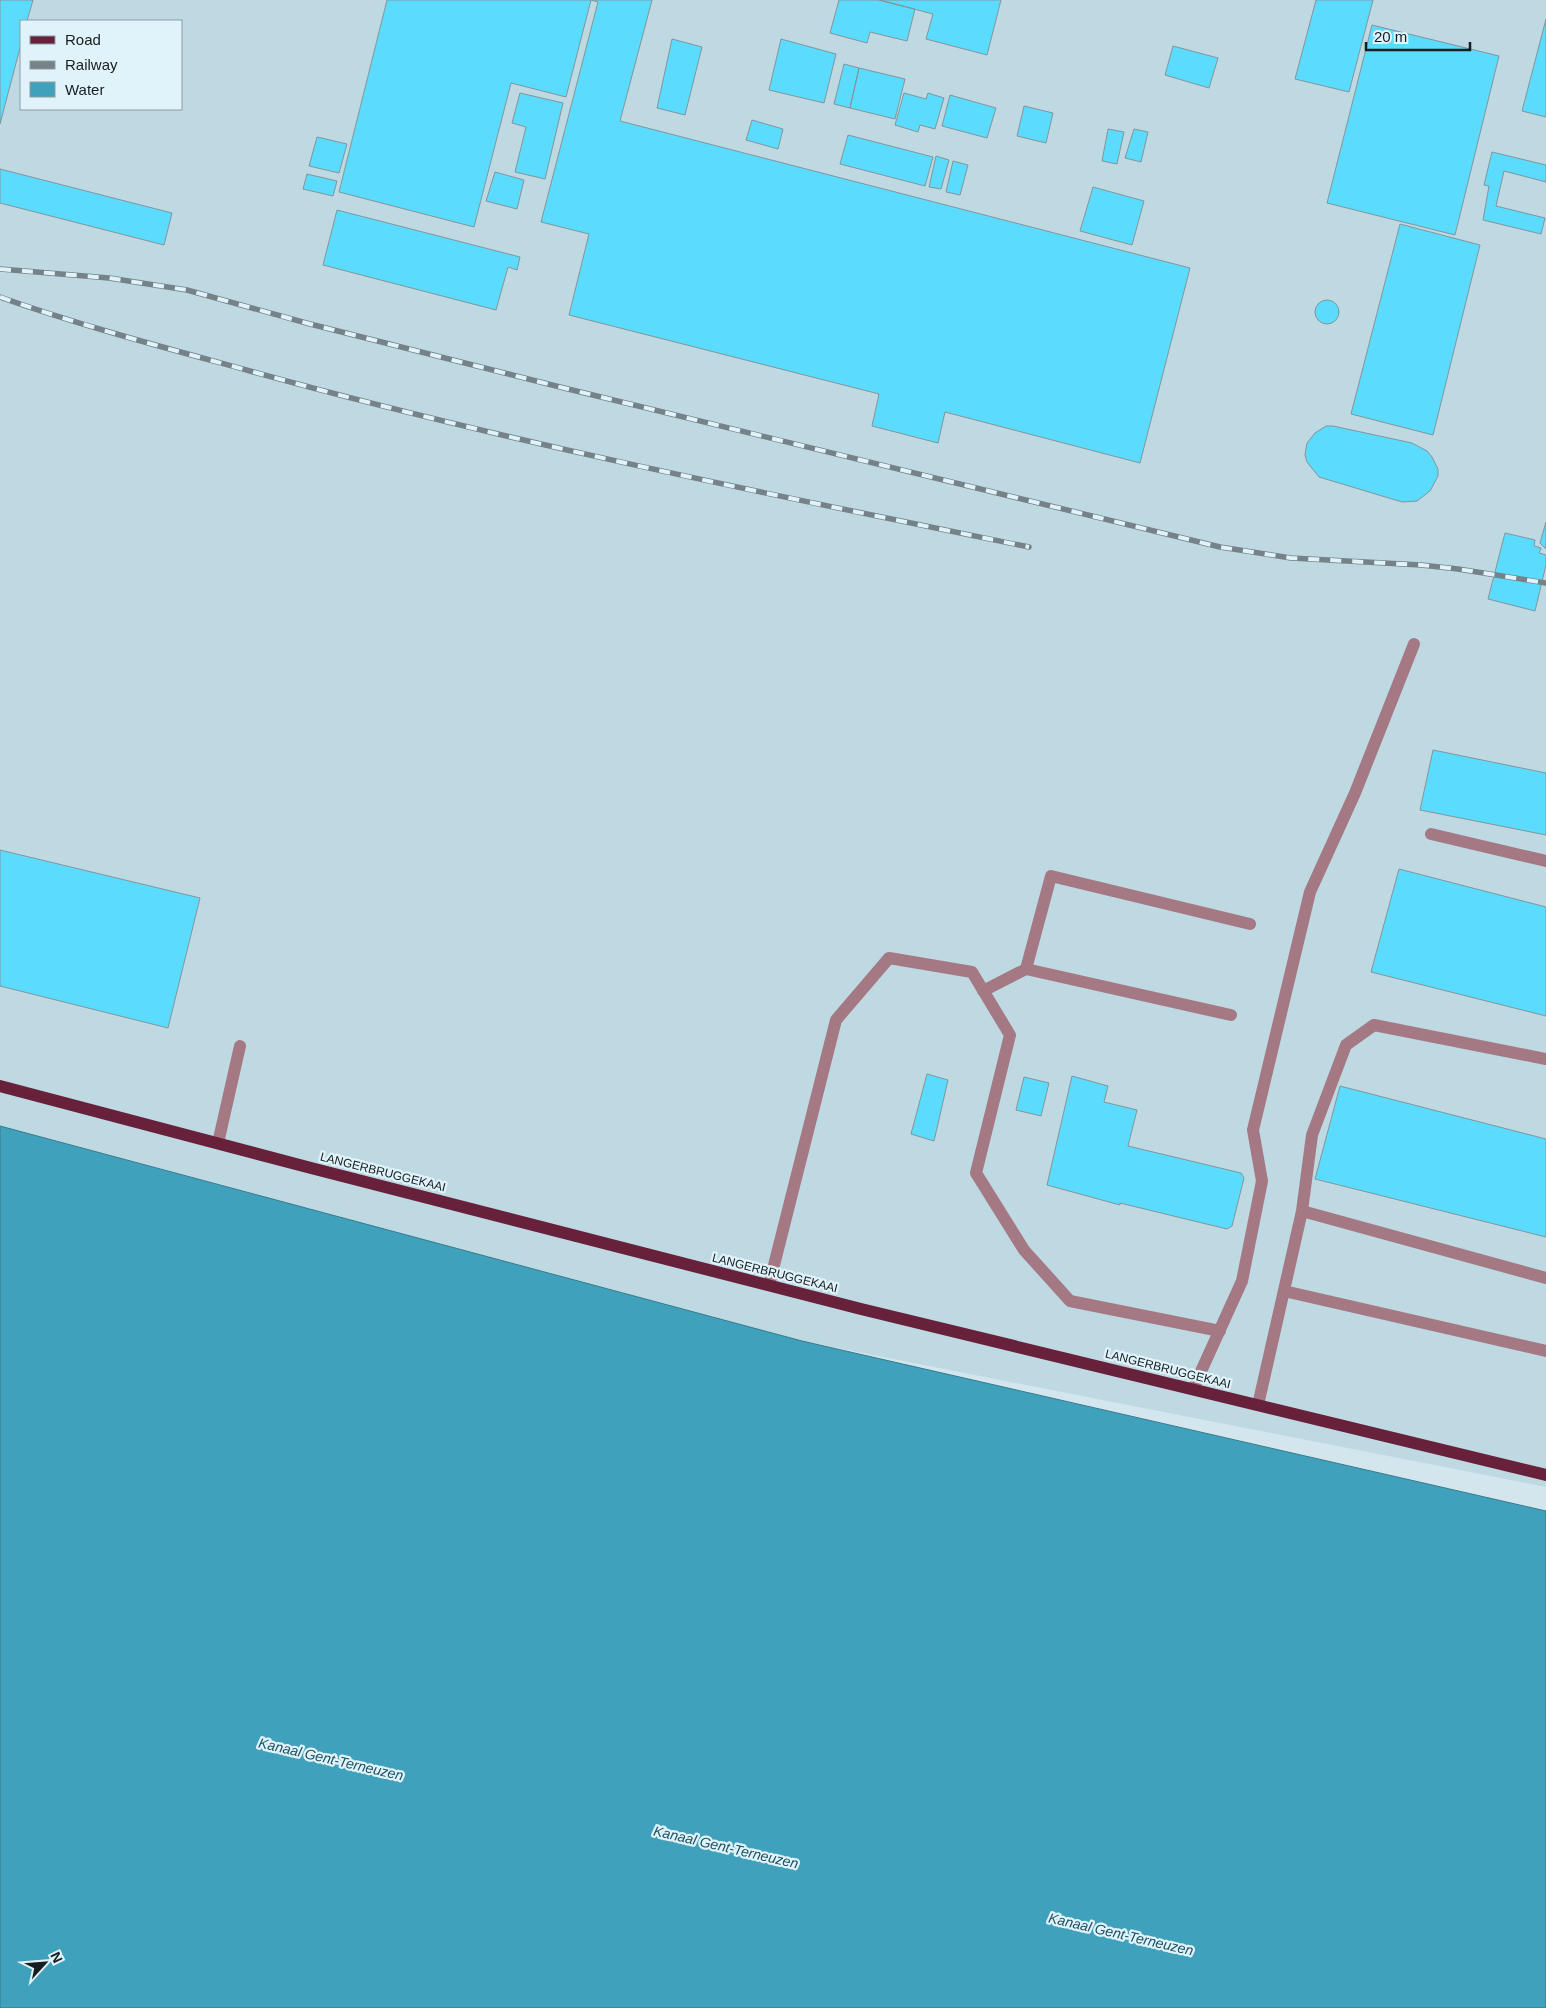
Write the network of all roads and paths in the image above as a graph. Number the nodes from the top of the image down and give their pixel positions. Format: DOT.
graph roads {
  1 [pos="1414,644"];
  2 [pos="1431,834"];
  3 [pos="1546,861"];
  4 [pos="1250,924"];
  5 [pos="1026,969"];
  6 [pos="983,992"];
  7 [pos="1231,1015"];
  8 [pos="240,1046"];
  9 [pos="1546,1059"];
  10 [pos="0,1086"];
  11 [pos="218,1143"];
  12 [pos="1302,1211"];
  13 [pos="1546,1278"];
  14 [pos="769,1285"];
  15 [pos="1284,1291"];
  16 [pos="1220,1331"];
  17 [pos="1546,1351"];
  18 [pos="1192,1389"];
  19 [pos="1258,1405"];
  20 [pos="1546,1475"];
  1 -- 16 [label="lane"];
  2 -- 3 [label="lane"];
  4 -- 5 [label="lane"];
  5 -- 6 [label="lane"];
  5 -- 7 [label="lane"];
  6 -- 14 [label="lane"];
  6 -- 16 [label="lane"];
  8 -- 11 [label="lane"];
  9 -- 12 [label="lane"];
  10 -- 11 [label="main road, LANGERBRUGGEKAAI"];
  11 -- 14 [label="main road, LANGERBRUGGEKAAI"];
  12 -- 13 [label="lane"];
  12 -- 15 [label="lane"];
  14 -- 18 [label="main road, LANGERBRUGGEKAAI"];
  15 -- 17 [label="lane"];
  15 -- 19 [label="lane"];
  16 -- 18 [label="lane"];
  18 -- 19 [label="main road, LANGERBRUGGEKAAI"];
  19 -- 20 [label="main road, LANGERBRUGGEKAAI"];
}
